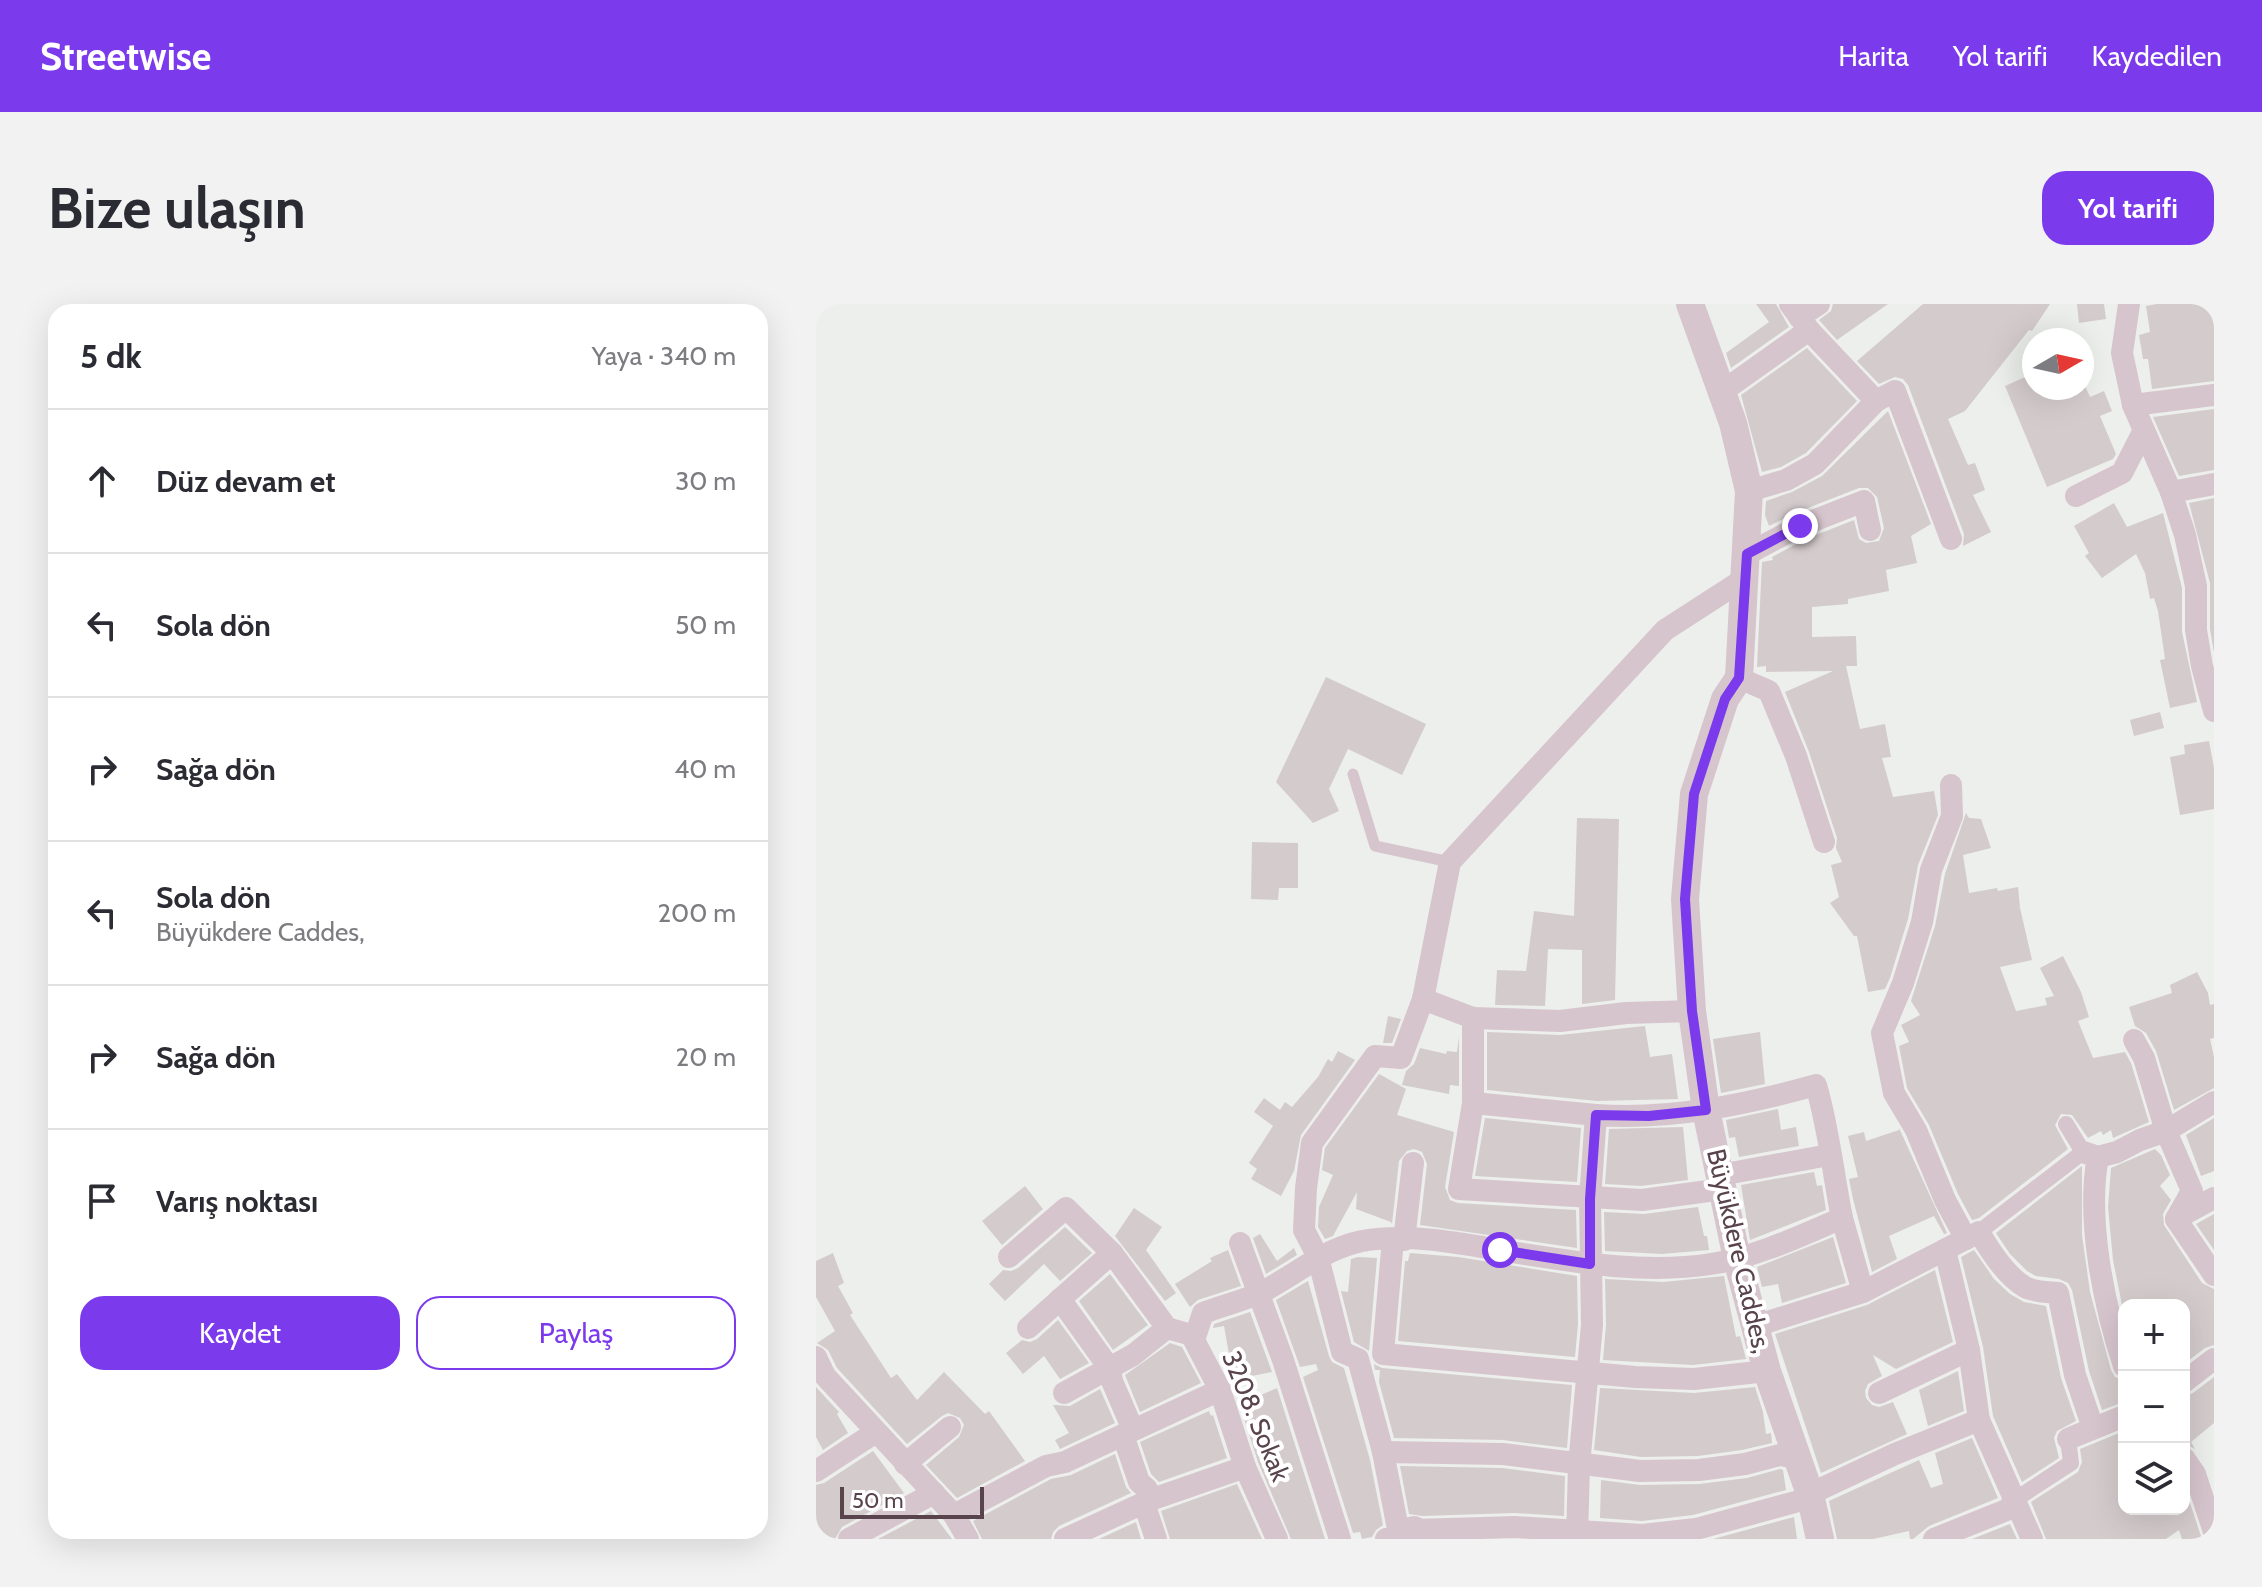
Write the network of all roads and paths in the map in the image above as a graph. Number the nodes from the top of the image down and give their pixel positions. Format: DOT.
graph roads {
  1 [pos="1690,304"];
  2 [pos="1819,304"];
  3 [pos="2132,305"];
  4 [pos="1799,317"];
  5 [pos="1723,391"];
  6 [pos="2214,395"];
  7 [pos="1876,401"];
  8 [pos="2133,405"];
  9 [pos="2143,432"];
  10 [pos="2214,484"];
  11 [pos="1749,491"];
  12 [pos="2171,492"];
  13 [pos="2076,496"];
  14 [pos="1870,530"];
  15 [pos="1951,539"];
  16 [pos="1746,566"];
  17 [pos="2205,584"];
  18 [pos="2208,665"];
  19 [pos="1739,678"];
  20 [pos="2214,711"];
  21 [pos="1353,774"];
  22 [pos="1951,785"];
  23 [pos="1824,842"];
  24 [pos="1450,862"];
  25 [pos="1423,999"];
  26 [pos="1692,1011"];
  27 [pos="1473,1018"];
  28 [pos="2134,1040"];
  29 [pos="1473,1103"];
  30 [pos="2211,1106"];
  31 [pos="1706,1110"];
  32 [pos="1596,1115"];
  33 [pos="2066,1124"];
  34 [pos="2166,1131"];
  35 [pos="1829,1155"];
  36 [pos="2090,1155"];
  37 [pos="1413,1163"];
  38 [pos="1721,1182"];
  39 [pos="2214,1198"];
  40 [pos="1590,1199"];
  41 [pos="1842,1218"];
  42 [pos="2176,1219"];
  43 [pos="1973,1235"];
  44 [pos="1398,1239"];
  45 [pos="1240,1243"];
  46 [pos="1945,1250"];
  47 [pos="1112,1253"];
  48 [pos="1009,1257"];
  49 [pos="1318,1257"];
  50 [pos="1737,1259"];
  51 [pos="1590,1264"];
  52 [pos="2214,1275"];
  53 [pos="1863,1292"];
  54 [pos="1259,1293"];
  55 [pos="1060,1299"];
  56 [pos="1755,1326"];
  57 [pos="1028,1328"];
  58 [pos="1167,1328"];
  59 [pos="1195,1336"];
  60 [pos="2118,1348"];
  61 [pos="1969,1350"];
  62 [pos="1383,1354"];
  63 [pos="816,1357"];
  64 [pos="1358,1359"];
  65 [pos="2214,1359"];
  66 [pos="1110,1369"];
  67 [pos="1767,1371"];
  68 [pos="1589,1374"];
  69 [pos="2190,1377"];
  70 [pos="1220,1390"];
  71 [pos="1064,1393"];
  72 [pos="1879,1393"];
  73 [pos="2118,1418"];
  74 [pos="1979,1420"];
  75 [pos="950,1427"];
  76 [pos="2093,1428"];
  77 [pos="876,1432"];
  78 [pos="1128,1432"];
  79 [pos="2068,1439"];
  80 [pos="1383,1452"];
  81 [pos="1796,1458"];
  82 [pos="905,1464"];
  83 [pos="1579,1465"];
  84 [pos="1245,1467"];
  85 [pos="2190,1467"];
  86 [pos="816,1471"];
  87 [pos="934,1493"];
  88 [pos="1810,1494"];
  89 [pos="1147,1501"];
  90 [pos="2013,1501"];
  91 [pos="954,1515"];
  92 [pos="2214,1532"];
  93 [pos="1404,1535"];
  94 [pos="1578,1536"];
  95 [pos="849,1539"];
  96 [pos="968,1539"];
  97 [pos="1065,1539"];
  98 [pos="1156,1539"];
  99 [pos="1277,1539"];
  100 [pos="1340,1539"];
  101 [pos="1820,1539"];
  102 [pos="1934,1539"];
  103 [pos="2032,1539"];
  1 -- 5 [label="street, Büyükdere Caddes,"];
  2 -- 4 [label="street"];
  3 -- 8 [label="street"];
  4 -- 5 [label="street"];
  4 -- 7 [label="street"];
  5 -- 11 [label="street, Büyükdere Caddes,"];
  6 -- 8 [label="street"];
  7 -- 11 [label="street"];
  7 -- 15 [label="street"];
  8 -- 9 [label="street"];
  9 -- 12 [label="street"];
  9 -- 13 [label="street"];
  10 -- 12 [label="street"];
  11 -- 16 [label="street, Büyükdere Caddes,"];
  12 -- 17 [label="street"];
  14 -- 16 [label="street"];
  16 -- 19 [label="street, Büyükdere Caddes,"];
  16 -- 24 [label="street"];
  17 -- 18 [label="street"];
  18 -- 20 [label="street"];
  19 -- 23 [label="street"];
  19 -- 26 [label="street, Büyükdere Caddes,"];
  21 -- 24 [label="lane"];
  22 -- 43 [label="street"];
  24 -- 25 [label="street"];
  25 -- 27 [label="street"];
  25 -- 49 [label="street"];
  26 -- 27 [label="street"];
  26 -- 31 [label="street, Büyükdere Caddes,"];
  27 -- 29 [label="street"];
  28 -- 34 [label="street"];
  29 -- 32 [label="street"];
  29 -- 40 [label="street"];
  30 -- 34 [label="street"];
  31 -- 32 [label="street"];
  31 -- 35 [label="street"];
  31 -- 38 [label="street, Büyükdere Caddes,"];
  32 -- 40 [label="street"];
  33 -- 36 [label="street"];
  34 -- 36 [label="street"];
  34 -- 42 [label="street"];
  35 -- 38 [label="street"];
  35 -- 41 [label="street"];
  36 -- 43 [label="street"];
  36 -- 60 [label="street"];
  37 -- 44 [label="street"];
  38 -- 40 [label="street"];
  38 -- 50 [label="street, Büyükdere Caddes,"];
  39 -- 42 [label="street"];
  40 -- 51 [label="street"];
  41 -- 50 [label="street"];
  41 -- 53 [label="street"];
  42 -- 52 [label="street"];
  43 -- 46 [label="street"];
  43 -- 76 [label="street"];
  44 -- 49 [label="street"];
  44 -- 51 [label="street"];
  44 -- 62 [label="street"];
  45 -- 54 [label="street"];
  46 -- 53 [label="street"];
  46 -- 61 [label="street"];
  47 -- 48 [label="street"];
  47 -- 55 [label="street"];
  47 -- 58 [label="street"];
  49 -- 54 [label="street"];
  49 -- 64 [label="street"];
  50 -- 51 [label="street"];
  50 -- 56 [label="street, Büyükdere Caddes,"];
  51 -- 68 [label="street"];
  53 -- 56 [label="street"];
  54 -- 59 [label="street, 3208. Sokak"];
  54 -- 100 [label="street"];
  55 -- 57 [label="street"];
  55 -- 66 [label="street"];
  56 -- 67 [label="street, Büyükdere Caddes,"];
  58 -- 59 [label="street"];
  58 -- 66 [label="street"];
  59 -- 70 [label="street, 3208. Sokak"];
  61 -- 72 [label="street"];
  61 -- 74 [label="street"];
  62 -- 64 [label="street"];
  62 -- 68 [label="street"];
  63 -- 77 [label="street"];
  64 -- 80 [label="street"];
  65 -- 69 [label="street"];
  66 -- 71 [label="street"];
  66 -- 78 [label="street"];
  67 -- 68 [label="street"];
  67 -- 81 [label="street, Büyükdere Caddes,"];
  68 -- 83 [label="street"];
  70 -- 78 [label="street"];
  70 -- 84 [label="street, 3208. Sokak"];
  73 -- 76 [label="street"];
  74 -- 88 [label="street"];
  74 -- 90 [label="street"];
  75 -- 82 [label="street"];
  76 -- 79 [label="street"];
  77 -- 82 [label="street"];
  77 -- 86 [label="street"];
  78 -- 89 [label="street"];
  78 -- 91 [label="street"];
  79 -- 90 [label="street"];
  80 -- 83 [label="street"];
  80 -- 93 [label="street"];
  81 -- 83 [label="street"];
  81 -- 88 [label="street, Büyükdere Caddes,"];
  82 -- 87 [label="street"];
  83 -- 94 [label="street"];
  84 -- 89 [label="street"];
  84 -- 99 [label="street, 3208. Sokak"];
  85 -- 92 [label="street"];
  87 -- 91 [label="street"];
  87 -- 95 [label="street"];
  88 -- 94 [label="street"];
  88 -- 101 [label="street, Büyükdere Caddes,"];
  89 -- 97 [label="street"];
  89 -- 98 [label="street"];
  90 -- 102 [label="street"];
  90 -- 103 [label="street"];
  91 -- 96 [label="street"];
  93 -- 94 [label="street"];
}
